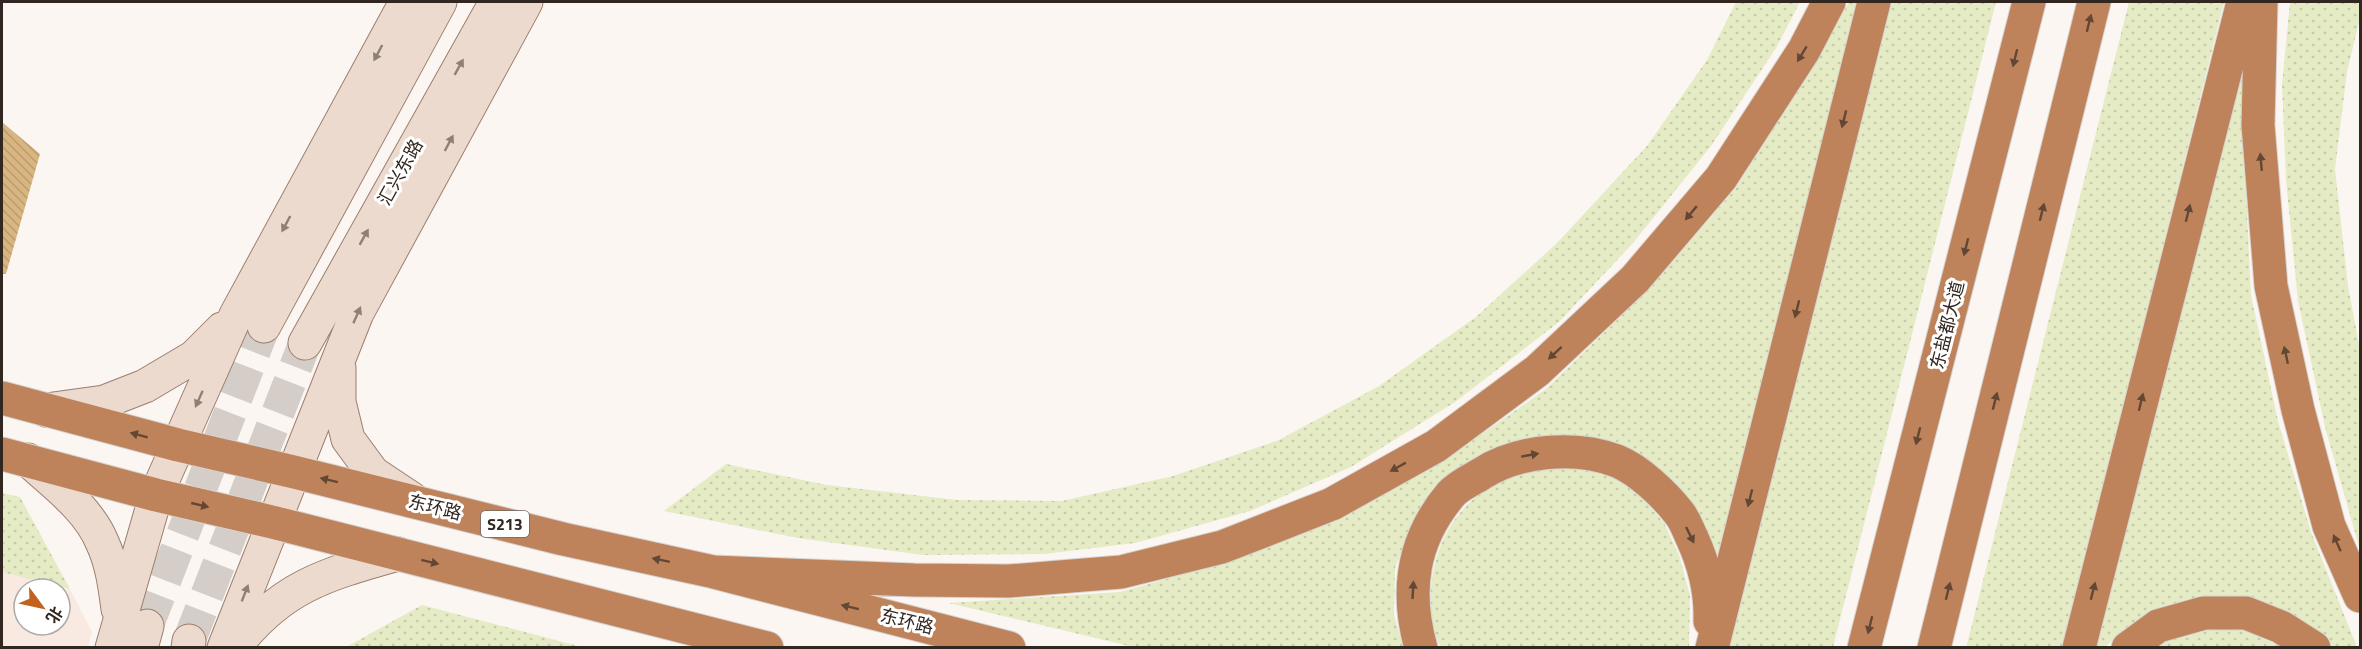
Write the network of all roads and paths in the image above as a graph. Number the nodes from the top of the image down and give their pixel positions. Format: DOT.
graph roads {
  1 [pos="406,2"];
  2 [pos="440,2"];
  3 [pos="496,2"];
  4 [pos="526,2"];
  5 [pos="1829,2"];
  6 [pos="1874,2"];
  7 [pos="2029,2"];
  8 [pos="2094,2"];
  9 [pos="2243,2"];
  10 [pos="2261,2"];
  11 [pos="250,321"];
  12 [pos="305,343"];
  13 [pos="340,357"];
  14 [pos="2,398"];
  15 [pos="46,410"];
  16 [pos="178,445"];
  17 [pos="15,457"];
  18 [pos="294,472"];
  19 [pos="156,495"];
  20 [pos="416,502"];
  21 [pos="272,522"];
  22 [pos="398,554"];
  23 [pos="714,572"];
  24 [pos="2361,596"];
  25 [pos="704,632"];
  26 [pos="130,635"];
  27 [pos="224,648"];
  28 [pos="234,648"];
  29 [pos="740,648"];
  30 [pos="767,648"];
  31 [pos="1009,648"];
  32 [pos="1421,648"];
  33 [pos="1711,648"];
  34 [pos="1864,648"];
  35 [pos="1934,648"];
  36 [pos="2079,648"];
  37 [pos="2128,648"];
  38 [pos="2314,648"];
  1 -- 11 [label="main road, one-way"];
  2 -- 11 [label="main road"];
  12 -- 3 [label="main road, 汇兴东路, one-way"];
  13 -- 4 [label="main road, one-way"];
  5 -- 23 [label="highway, one-way"];
  6 -- 33 [label="highway, one-way"];
  7 -- 34 [label="highway, 东盐都大道, one-way"];
  35 -- 8 [label="highway, one-way"];
  36 -- 9 [label="highway, one-way"];
  24 -- 10 [label="highway, one-way"];
  11 -- 15 [label="main road"];
  11 -- 16 [label="main road, one-way"];
  13 -- 18 [label="main road"];
  13 -- 20 [label="main road"];
  14 -- 15 [label="highway, 东环路 / S213"];
  16 -- 15 [label="highway, 东环路 / S213, one-way"];
  16 -- 18 [label="highway, 东环路 / S213"];
  16 -- 19 [label="main road"];
  17 -- 19 [label="highway"];
  17 -- 26 [label="main road"];
  20 -- 18 [label="highway, 东环路 / S213, one-way"];
  18 -- 21 [label="main road"];
  19 -- 21 [label="highway, one-way"];
  19 -- 26 [label="main road"];
  23 -- 20 [label="highway, 东环路 / S213, one-way"];
  21 -- 22 [label="highway"];
  27 -- 21 [label="main road, one-way"];
  22 -- 25 [label="highway, one-way"];
  22 -- 28 [label="main road"];
  31 -- 23 [label="highway, 东环路 / S213, one-way"];
  25 -- 29 [label="highway"];
  25 -- 30 [label="highway"];
  32 -- 33 [label="highway, one-way"];
  37 -- 38 [label="highway"];
}
